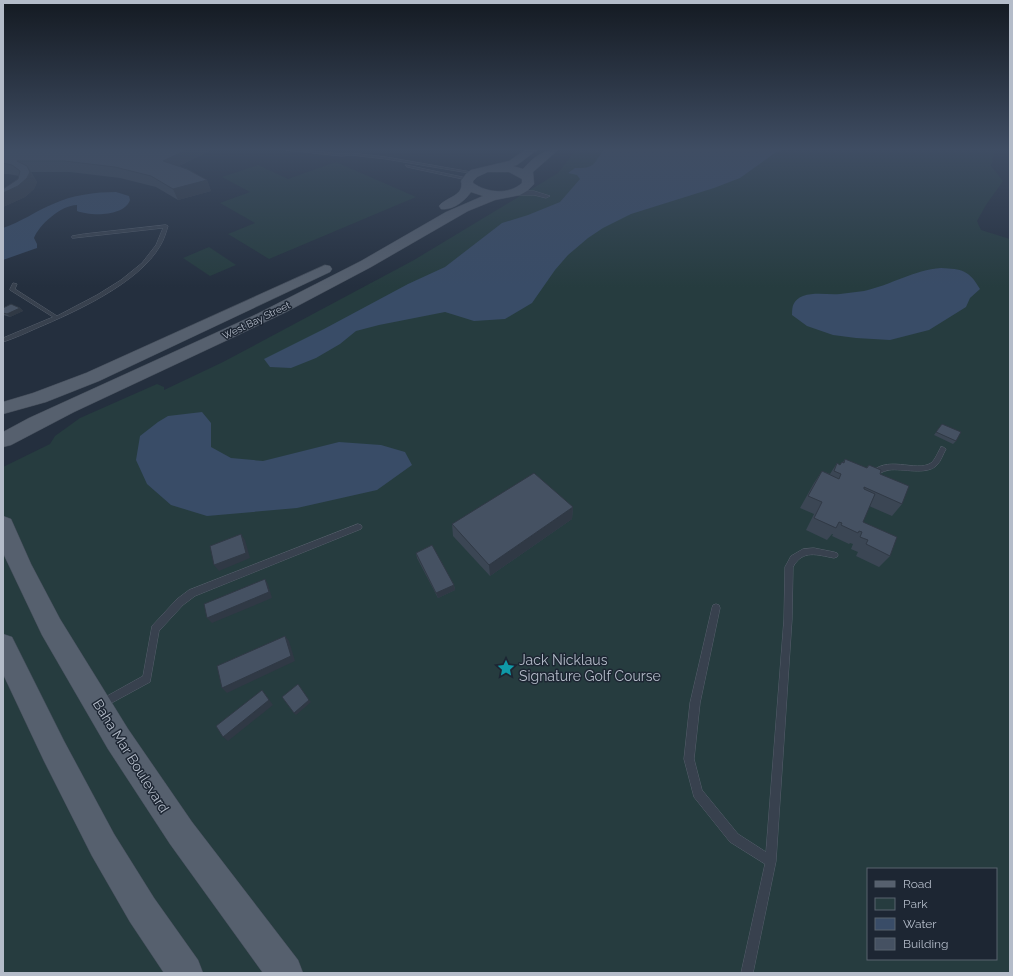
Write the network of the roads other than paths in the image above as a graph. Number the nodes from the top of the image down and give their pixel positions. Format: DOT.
graph roads {
  1 [pos="461,196"];
  2 [pos="492,196"];
  3 [pos="74,237"];
  4 [pos="15,284"];
  5 [pos="57,318"];
  6 [pos="3,340"];
  7 [pos="3,408"];
  8 [pos="3,416"];
  9 [pos="3,441"];
  10 [pos="943,449"];
  11 [pos="869,478"];
  12 [pos="3,525"];
  13 [pos="358,527"];
  14 [pos="834,555"];
  15 [pos="716,608"];
  16 [pos="3,646"];
  17 [pos="99,705"];
  18 [pos="771,861"];
  19 [pos="185,973"];
  20 [pos="285,973"];
  21 [pos="747,973"];
  1 -- 7 [label="main road, West Bay Street"];
  2 -- 9 [label="main road, West Bay Street"];
  3 -- 5 [label="lane"];
  4 -- 5 [label="lane"];
  5 -- 6 [label="lane"];
  8 -- 9 [label="main road"];
  10 -- 11 [label="lane"];
  12 -- 17 [label="main road, Baha Mar Boulevard"];
  13 -- 17 [label="lane"];
  14 -- 18 [label="lane"];
  15 -- 18 [label="lane"];
  16 -- 19 [label="main road"];
  17 -- 20 [label="main road, Baha Mar Boulevard"];
  18 -- 21 [label="lane"];
}
